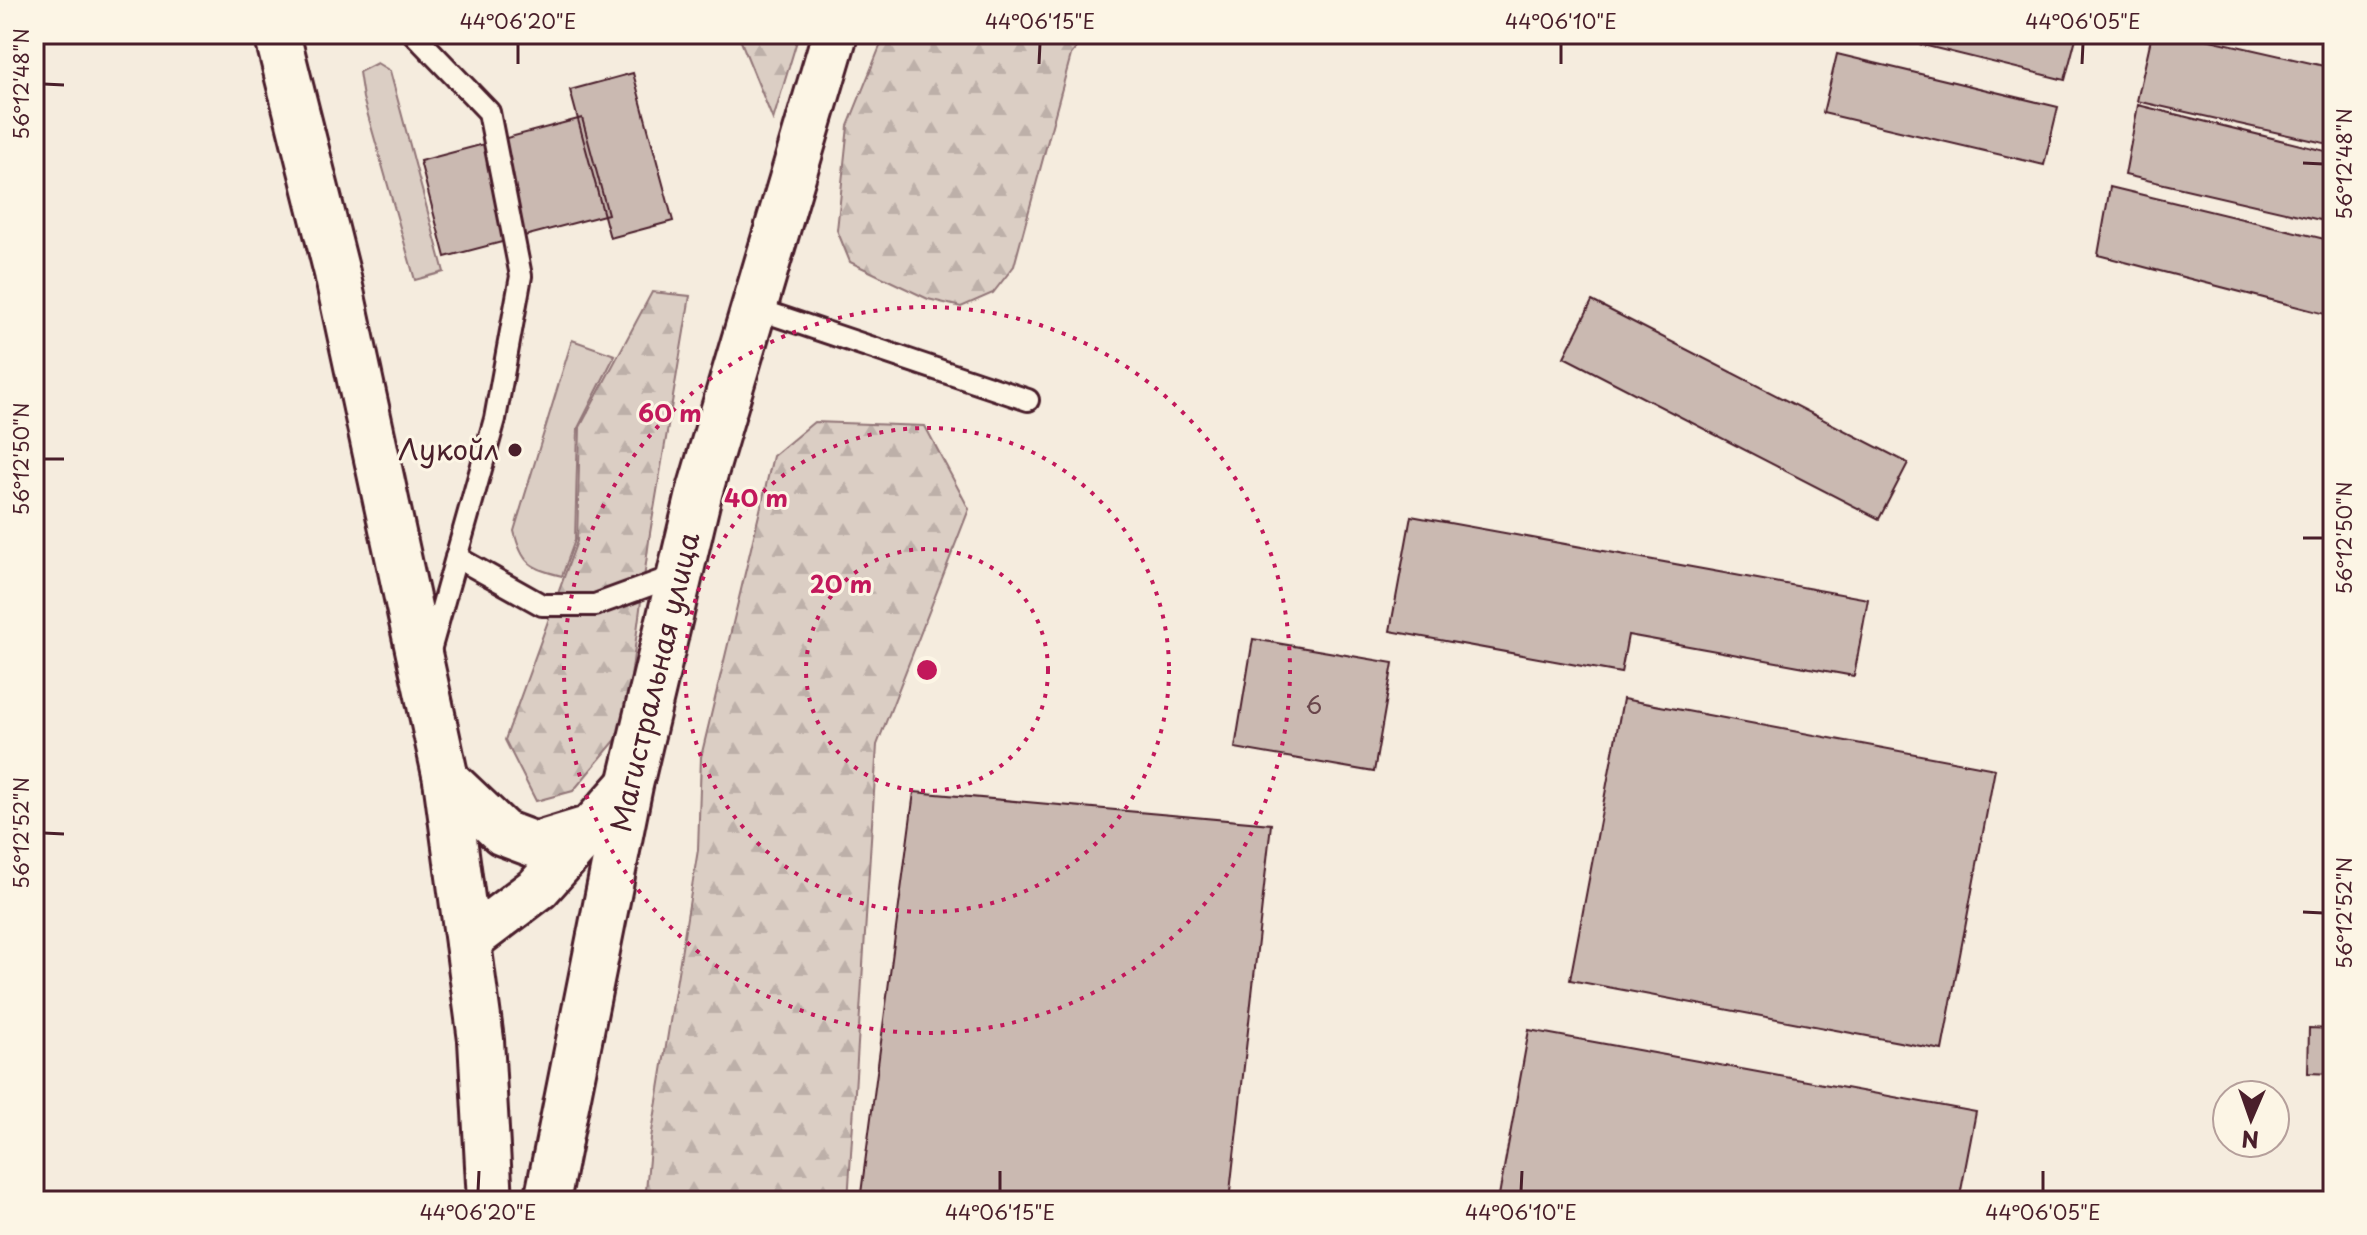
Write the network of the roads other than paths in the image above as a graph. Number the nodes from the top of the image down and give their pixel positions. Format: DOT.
graph roads {
  1 [pos="277,34"];
  2 [pos="414,34"];
  3 [pos="835,34"];
  4 [pos="754,308"];
  5 [pos="1028,400"];
  6 [pos="456,557"];
  7 [pos="680,574"];
  8 [pos="423,674"];
  9 [pos="446,779"];
  10 [pos="630,785"];
  11 [pos="591,828"];
  12 [pos="468,941"];
  13 [pos="490,1201"];
  14 [pos="547,1201"];
  1 -- 8 [label="street"];
  2 -- 6 [label="lane"];
  3 -- 4 [label="street, Магистральная улица"];
  4 -- 5 [label="lane"];
  4 -- 7 [label="street, Магистральная улица"];
  6 -- 7 [label="lane"];
  6 -- 8 [label="lane"];
  7 -- 10 [label="street, Магистральная улица"];
  8 -- 9 [label="street"];
  9 -- 11 [label="street"];
  9 -- 12 [label="street"];
  10 -- 11 [label="street"];
  10 -- 14 [label="street, Магистральная улица"];
  11 -- 12 [label="street"];
  12 -- 13 [label="street"];
}
